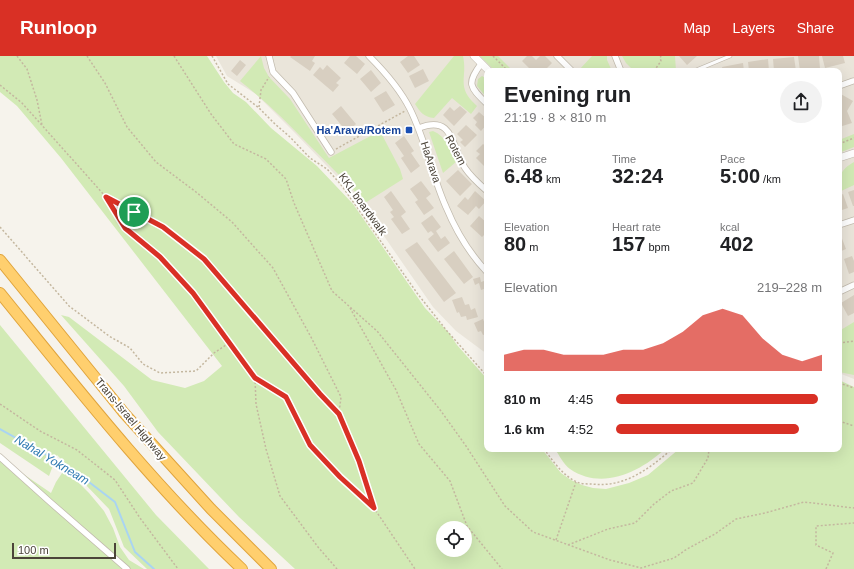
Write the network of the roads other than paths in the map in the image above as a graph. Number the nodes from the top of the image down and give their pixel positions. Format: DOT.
graph roads {
  1 [pos="269,56"];
  2 [pos="369,56"];
  3 [pos="474,56"];
  4 [pos="557,56"];
  5 [pos="615,56"];
  6 [pos="730,56"];
  7 [pos="481,64"];
  8 [pos="485,68"];
  9 [pos="569,68"];
  10 [pos="620,68"];
  11 [pos="701,68"];
  12 [pos="853,81"];
  13 [pos="842,85"];
  14 [pos="484,101"];
  15 [pos="419,128"];
  16 [pos="331,152"];
  17 [pos="854,152"];
  18 [pos="842,157"];
  19 [pos="484,188"];
  20 [pos="854,220"];
  21 [pos="842,224"];
  22 [pos="0,260"];
  23 [pos="484,268"];
  24 [pos="854,285"];
  25 [pos="842,291"];
  26 [pos="0,293"];
  27 [pos="0,457"];
  28 [pos="127,569"];
  29 [pos="242,569"];
  30 [pos="271,569"];
  1 -- 16 [label="street"];
  2 -- 15 [label="street, HaArava"];
  3 -- 7 [label="street"];
  4 -- 9 [label="street"];
  5 -- 10 [label="street"];
  6 -- 11 [label="lane"];
  7 -- 8 [label="street"];
  7 -- 14 [label="street"];
  12 -- 13 [label="street"];
  15 -- 19 [label="street, Rotem"];
  15 -- 23 [label="street, HaArava"];
  17 -- 18 [label="street"];
  20 -- 21 [label="street"];
  22 -- 30 [label="highway, Trans-Israel Highway"];
  24 -- 25 [label="street"];
  26 -- 29 [label="highway, Trans-Israel Highway"];
  27 -- 28 [label="street"];
}
